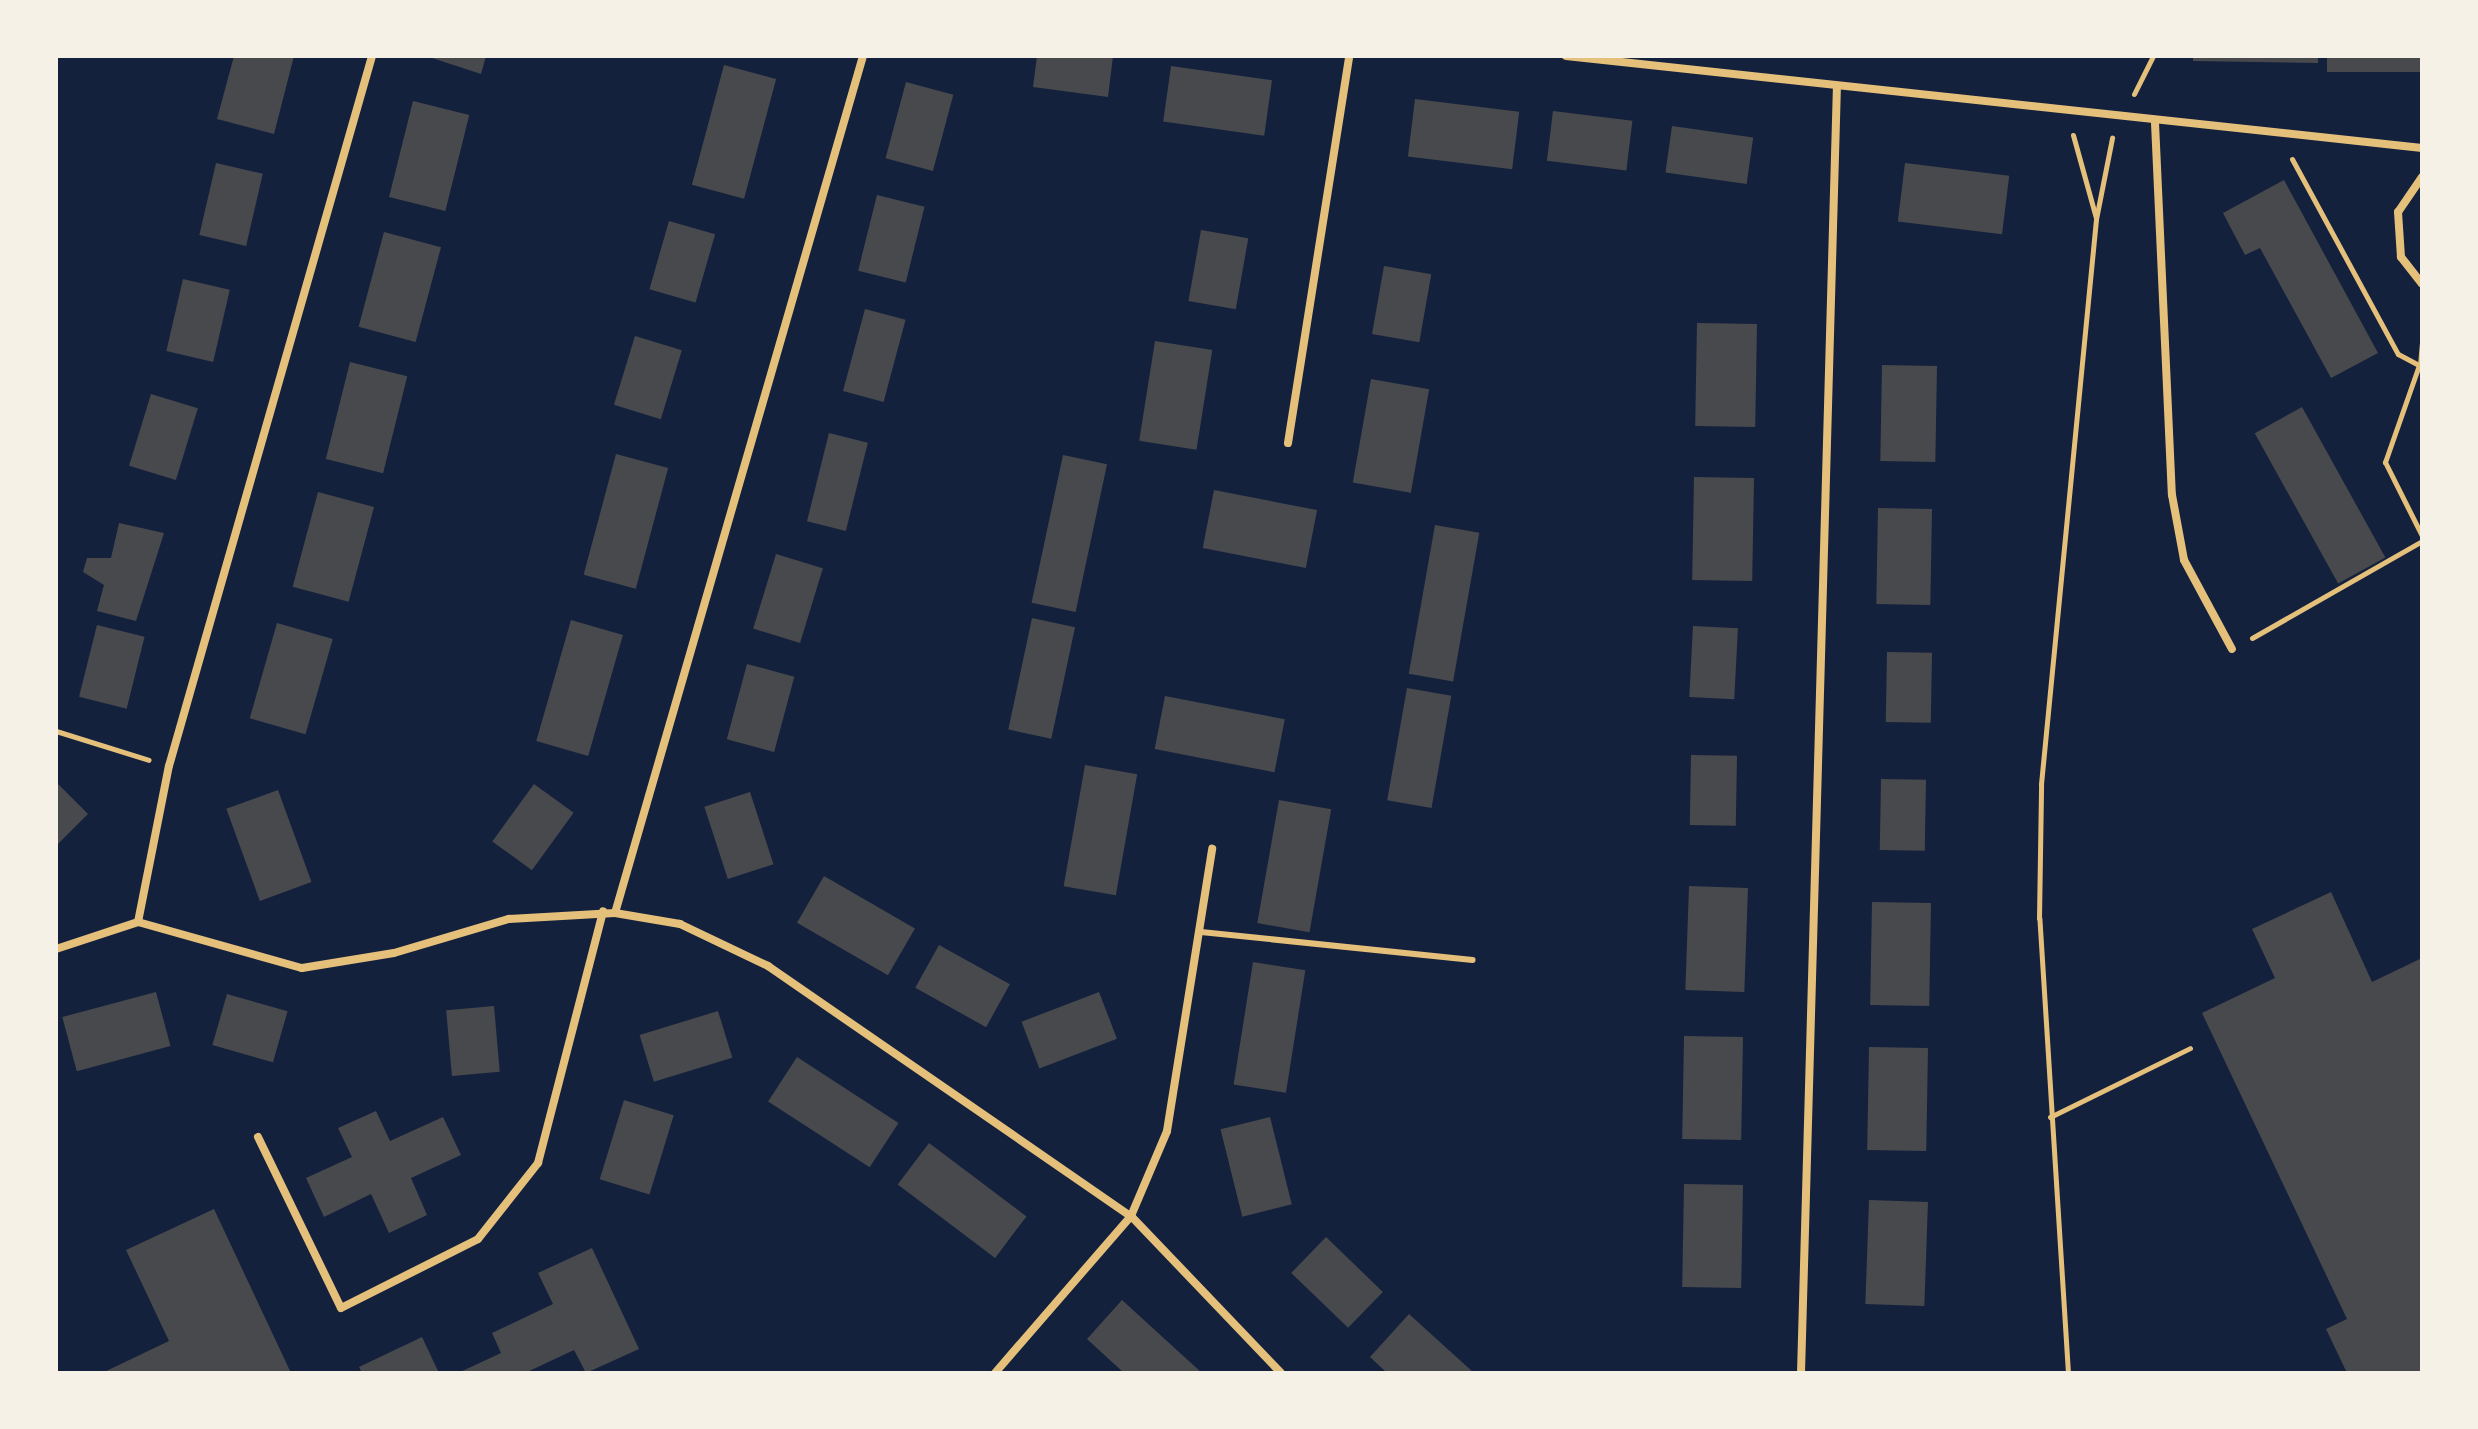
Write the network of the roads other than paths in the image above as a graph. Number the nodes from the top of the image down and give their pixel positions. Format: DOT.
graph roads {
  1 [pos="372,56"];
  2 [pos="863,56"];
  3 [pos="1349,56"];
  4 [pos="1566,56"];
  5 [pos="1837,87"];
  6 [pos="2155,123"];
  7 [pos="2422,148"];
  8 [pos="2422,177"];
  9 [pos="2422,284"];
  10 [pos="1288,443"];
  11 [pos="2232,649"];
  12 [pos="1212,849"];
  13 [pos="603,911"];
  14 [pos="615,913"];
  15 [pos="138,922"];
  16 [pos="1201,932"];
  17 [pos="56,949"];
  18 [pos="1473,960"];
  19 [pos="258,1137"];
  20 [pos="1131,1216"];
  21 [pos="995,1373"];
  22 [pos="1281,1373"];
  23 [pos="1801,1373"];
  1 -- 15 [label="street"];
  2 -- 14 [label="street"];
  3 -- 10 [label="street"];
  4 -- 5 [label="street"];
  5 -- 6 [label="street"];
  5 -- 23 [label="street"];
  6 -- 7 [label="street"];
  6 -- 11 [label="street"];
  8 -- 9 [label="street"];
  12 -- 16 [label="street"];
  13 -- 14 [label="street"];
  13 -- 15 [label="street"];
  13 -- 19 [label="street"];
  14 -- 20 [label="street"];
  15 -- 17 [label="street"];
  16 -- 18 [label="lane"];
  16 -- 20 [label="street"];
  20 -- 21 [label="street"];
  20 -- 22 [label="street"];
}
